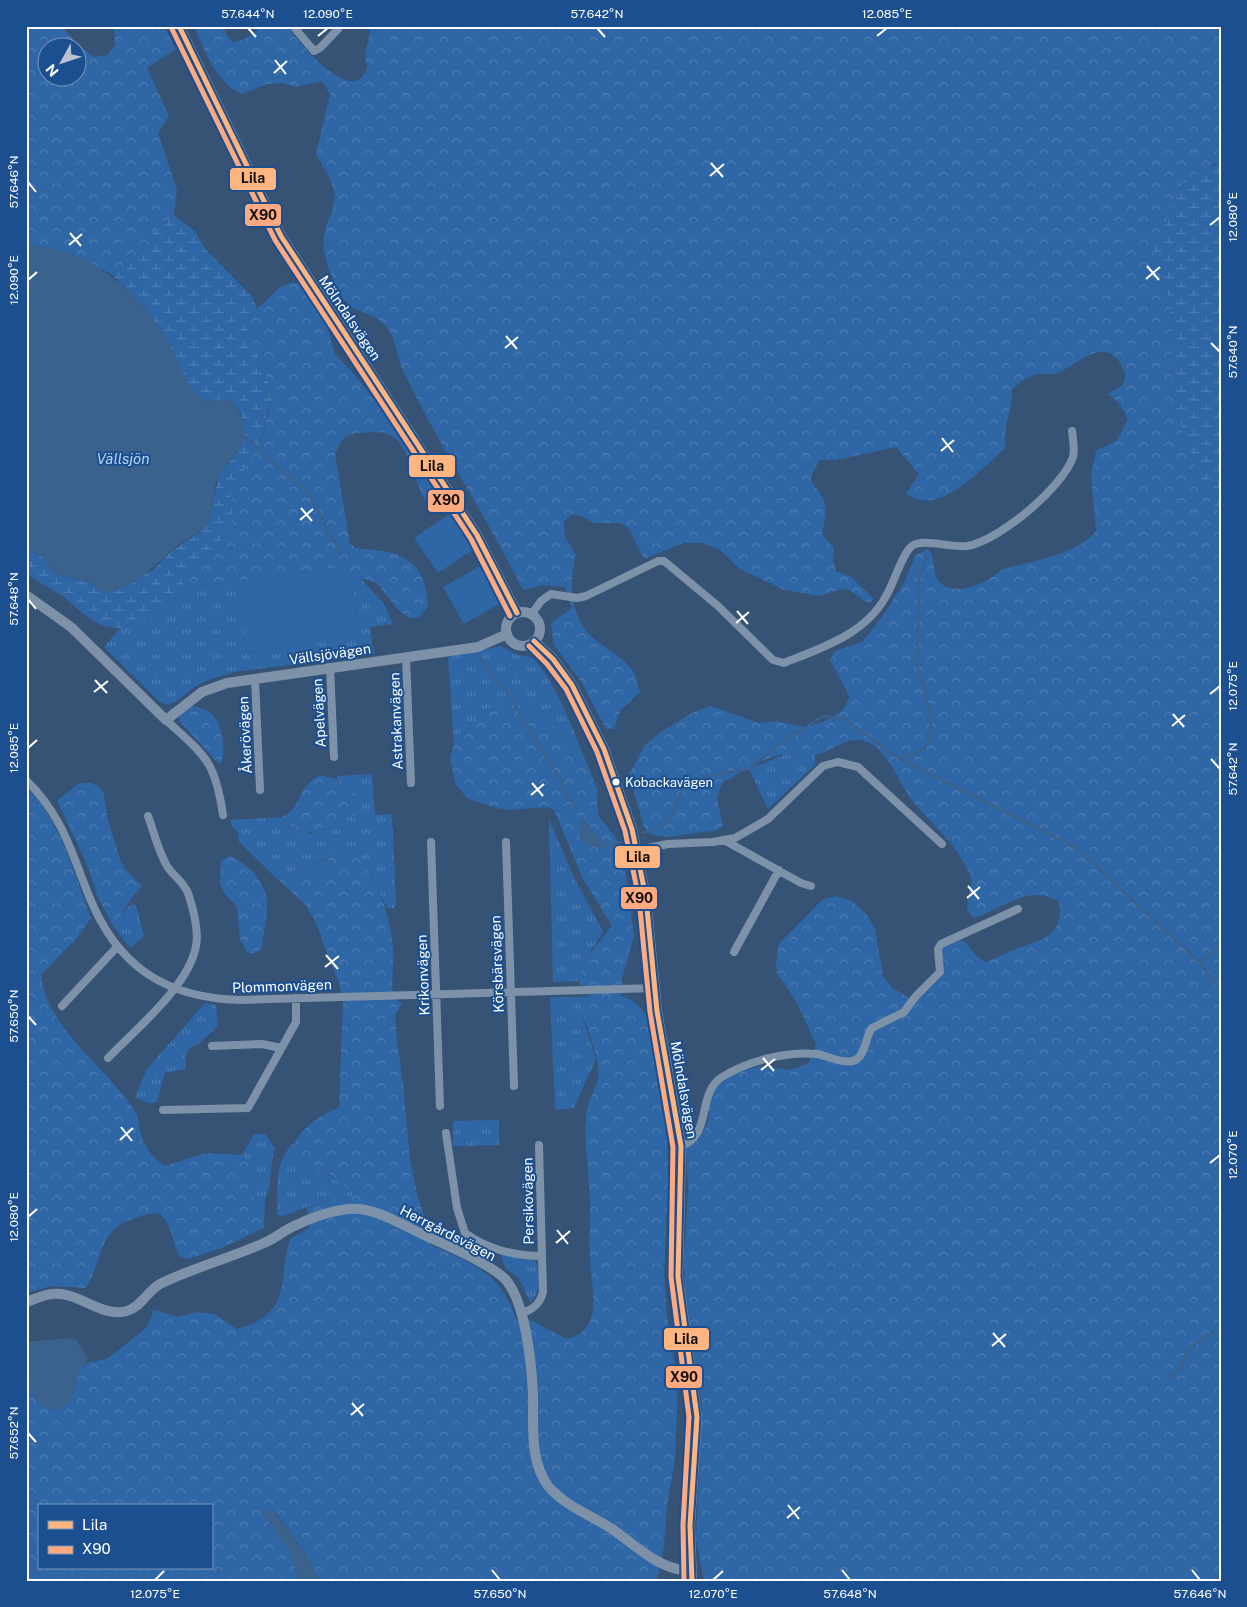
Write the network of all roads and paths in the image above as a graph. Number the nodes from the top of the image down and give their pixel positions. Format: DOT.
graph roads {
  1 [pos="179,26"];
  2 [pos="293,26"];
  3 [pos="338,29"];
  4 [pos="1072,431"];
  5 [pos="26,595"];
  6 [pos="517,613"];
  7 [pos="531,615"];
  8 [pos="507,634"];
  9 [pos="534,641"];
  10 [pos="406,657"];
  11 [pos="330,668"];
  12 [pos="255,679"];
  13 [pos="166,720"];
  14 [pos="334,757"];
  15 [pos="26,780"];
  16 [pos="411,783"];
  17 [pos="260,790"];
  18 [pos="223,815"];
  19 [pos="148,816"];
  20 [pos="724,840"];
  21 [pos="431,842"];
  22 [pos="506,842"];
  23 [pos="942,844"];
  24 [pos="638,850"];
  25 [pos="779,870"];
  26 [pos="811,886"];
  27 [pos="1018,909"];
  28 [pos="117,947"];
  29 [pos="734,952"];
  30 [pos="655,988"];
  31 [pos="174,989"];
  32 [pos="511,992"];
  33 [pos="436,995"];
  34 [pos="296,998"];
  35 [pos="62,1006"];
  36 [pos="212,1046"];
  37 [pos="282,1048"];
  38 [pos="108,1058"];
  39 [pos="514,1086"];
  40 [pos="440,1106"];
  41 [pos="163,1110"];
  42 [pos="446,1133"];
  43 [pos="539,1146"];
  44 [pos="681,1146"];
  45 [pos="542,1256"];
  46 [pos="26,1302"];
  47 [pos="521,1313"];
  48 [pos="692,1576"];
  1 -- 6 [label="street, Mölndalsvägen"];
  2 -- 3 [label="street"];
  4 -- 7 [label="street"];
  5 -- 13 [label="street"];
  6 -- 7 [label="street"];
  6 -- 8 [label="street"];
  7 -- 9 [label="street"];
  8 -- 9 [label="street"];
  8 -- 10 [label="street, Vällsjövägen"];
  9 -- 24 [label="street, Mölndalsvägen"];
  10 -- 11 [label="street, Vällsjövägen"];
  10 -- 16 [label="street, Astrakanvägen"];
  11 -- 12 [label="street, Vällsjövägen"];
  11 -- 14 [label="street, Apelvägen"];
  12 -- 13 [label="street, Vällsjövägen"];
  12 -- 17 [label="street, Åkerövägen"];
  13 -- 18 [label="street"];
  15 -- 28 [label="street, Plommonvägen"];
  19 -- 31 [label="street"];
  20 -- 23 [label="street"];
  20 -- 24 [label="street"];
  20 -- 25 [label="street"];
  21 -- 33 [label="street, Krikonvägen"];
  22 -- 32 [label="street, Körsbärsvägen"];
  24 -- 30 [label="street, Mölndalsvägen"];
  25 -- 26 [label="street"];
  25 -- 29 [label="street"];
  27 -- 44 [label="street"];
  28 -- 31 [label="street, Plommonvägen"];
  28 -- 35 [label="street"];
  30 -- 32 [label="street, Plommonvägen"];
  30 -- 44 [label="street, Mölndalsvägen"];
  31 -- 34 [label="street, Plommonvägen"];
  31 -- 38 [label="street"];
  32 -- 33 [label="street, Plommonvägen"];
  32 -- 39 [label="street, Körsbärsvägen"];
  33 -- 34 [label="street, Plommonvägen"];
  33 -- 40 [label="street, Krikonvägen"];
  34 -- 37 [label="street"];
  36 -- 37 [label="street"];
  37 -- 41 [label="street"];
  42 -- 45 [label="street, Persikovägen"];
  43 -- 45 [label="street, Persikovägen"];
  44 -- 48 [label="street, Mölndalsvägen"];
  45 -- 47 [label="street, Persikovägen"];
  46 -- 47 [label="street, Herrgårdsvägen"];
  47 -- 48 [label="street, Herrgårdsvägen"];
}
